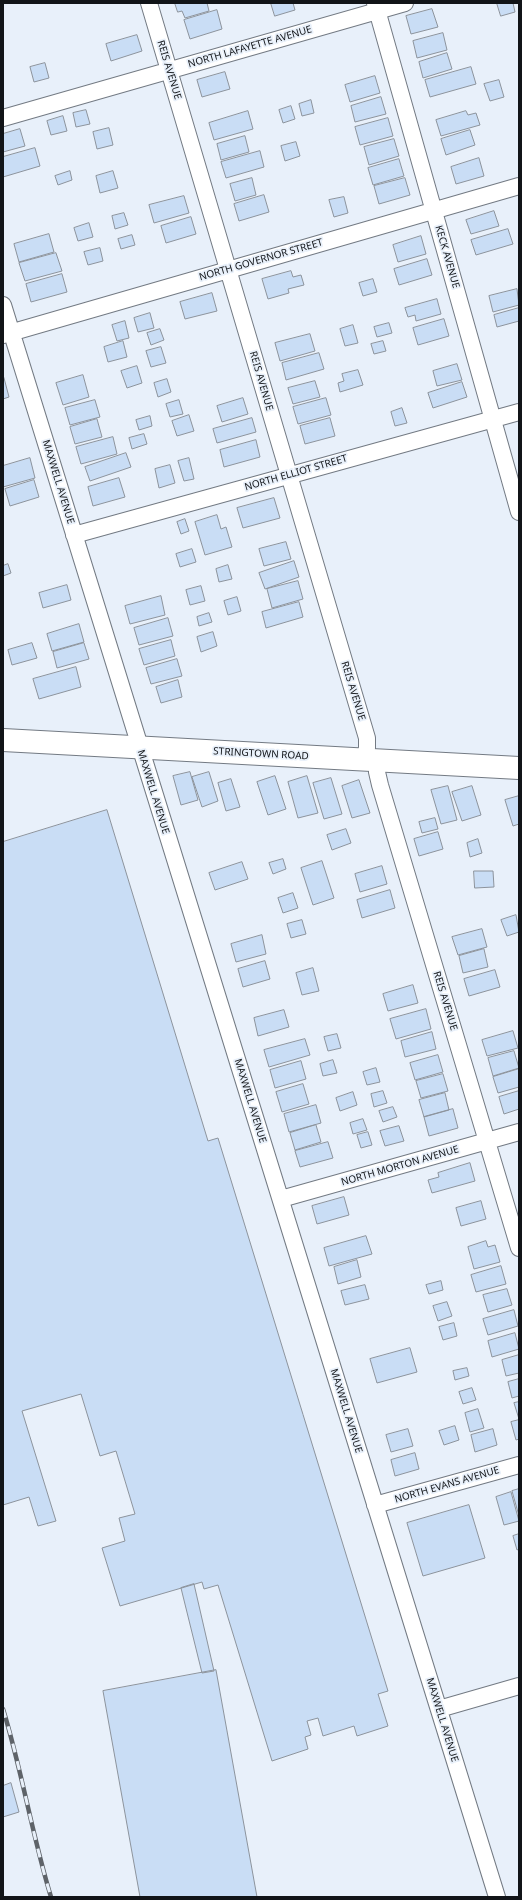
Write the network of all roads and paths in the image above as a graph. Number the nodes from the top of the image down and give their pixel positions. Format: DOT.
graph roads {
  1 [pos="149,3"];
  2 [pos="405,3"];
  3 [pos="376,7"];
  4 [pos="169,70"];
  5 [pos="3,118"];
  6 [pos="519,186"];
  7 [pos="434,210"];
  8 [pos="228,270"];
  9 [pos="3,305"];
  10 [pos="7,333"];
  11 [pos="519,412"];
  12 [pos="493,419"];
  13 [pos="289,475"];
  14 [pos="519,512"];
  15 [pos="74,535"];
  16 [pos="3,740"];
  17 [pos="140,747"];
  18 [pos="364,759"];
  19 [pos="389,760"];
  20 [pos="519,768"];
  21 [pos="519,1132"];
  22 [pos="488,1141"];
  23 [pos="281,1199"];
  24 [pos="519,1248"];
  25 [pos="519,1465"];
  26 [pos="375,1505"];
  27 [pos="519,1686"];
  28 [pos="439,1709"];
  29 [pos="497,1897"];
  1 -- 4 [label="street, REIS AVENUE"];
  2 -- 3 [label="street, NORTH LAFAYETTE AVENUE"];
  3 -- 4 [label="street, NORTH LAFAYETTE AVENUE"];
  3 -- 7 [label="street, KECK AVENUE"];
  4 -- 5 [label="street, NORTH LAFAYETTE AVENUE"];
  4 -- 8 [label="street, REIS AVENUE"];
  6 -- 7 [label="street, NORTH GOVERNOR STREET"];
  7 -- 8 [label="street, NORTH GOVERNOR STREET"];
  7 -- 12 [label="street, KECK AVENUE"];
  8 -- 10 [label="street, NORTH GOVERNOR STREET"];
  8 -- 13 [label="street, REIS AVENUE"];
  9 -- 10 [label="street, MAXWELL AVENUE"];
  10 -- 15 [label="street, MAXWELL AVENUE"];
  11 -- 12 [label="street, NORTH ELLIOT STREET"];
  12 -- 13 [label="street, NORTH ELLIOT STREET"];
  12 -- 14 [label="street, KECK AVENUE"];
  13 -- 15 [label="street, NORTH ELLIOT STREET"];
  13 -- 18 [label="street, REIS AVENUE"];
  15 -- 17 [label="street, MAXWELL AVENUE"];
  16 -- 17 [label="main road, STRINGTOWN ROAD"];
  17 -- 18 [label="main road, STRINGTOWN ROAD"];
  17 -- 23 [label="street, MAXWELL AVENUE"];
  18 -- 19 [label="main road, STRINGTOWN ROAD"];
  19 -- 20 [label="main road, STRINGTOWN ROAD"];
  19 -- 22 [label="street, REIS AVENUE"];
  21 -- 22 [label="street, NORTH MORTON AVENUE"];
  22 -- 23 [label="street, NORTH MORTON AVENUE"];
  22 -- 24 [label="street, REIS AVENUE"];
  23 -- 26 [label="street, MAXWELL AVENUE"];
  25 -- 26 [label="street, NORTH EVANS AVENUE"];
  26 -- 28 [label="street, MAXWELL AVENUE"];
  27 -- 28 [label="street"];
  28 -- 29 [label="street, MAXWELL AVENUE"];
}
